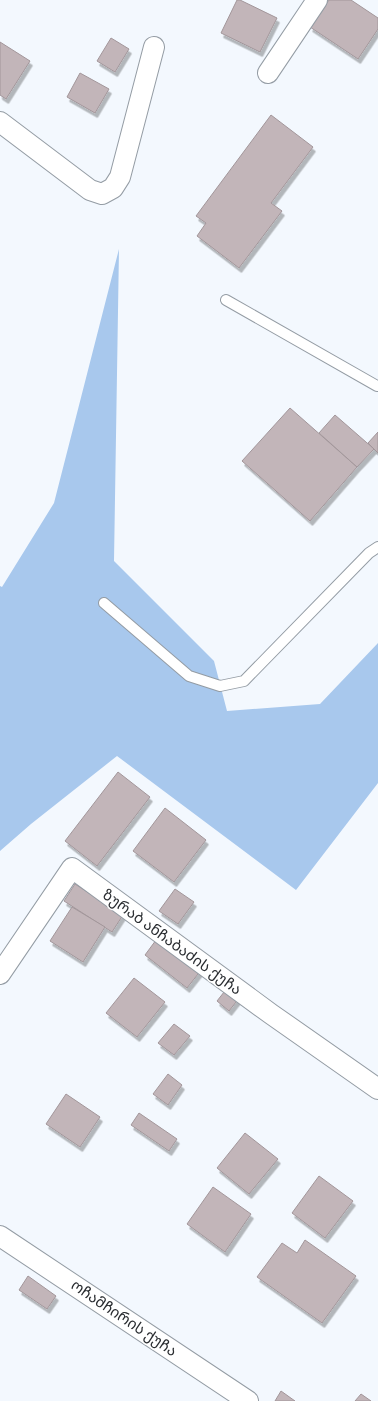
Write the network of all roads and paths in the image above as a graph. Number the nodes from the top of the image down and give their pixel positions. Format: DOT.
graph roads {
  1 [pos="317,0"];
  2 [pos="154,48"];
  3 [pos="268,73"];
  4 [pos="0,122"];
  5 [pos="226,300"];
  6 [pos="378,387"];
  7 [pos="378,547"];
  8 [pos="104,603"];
  9 [pos="0,974"];
  10 [pos="378,1088"];
  11 [pos="0,1236"];
  12 [pos="248,1401"];
  1 -- 3 [label="street"];
  2 -- 4 [label="street"];
  5 -- 6 [label="lane"];
  7 -- 8 [label="lane"];
  9 -- 10 [label="street, ზურაბ ანჩაბაძის ქუჩა"];
  11 -- 12 [label="street, ოჩამჩირის ქუჩა"];
}
